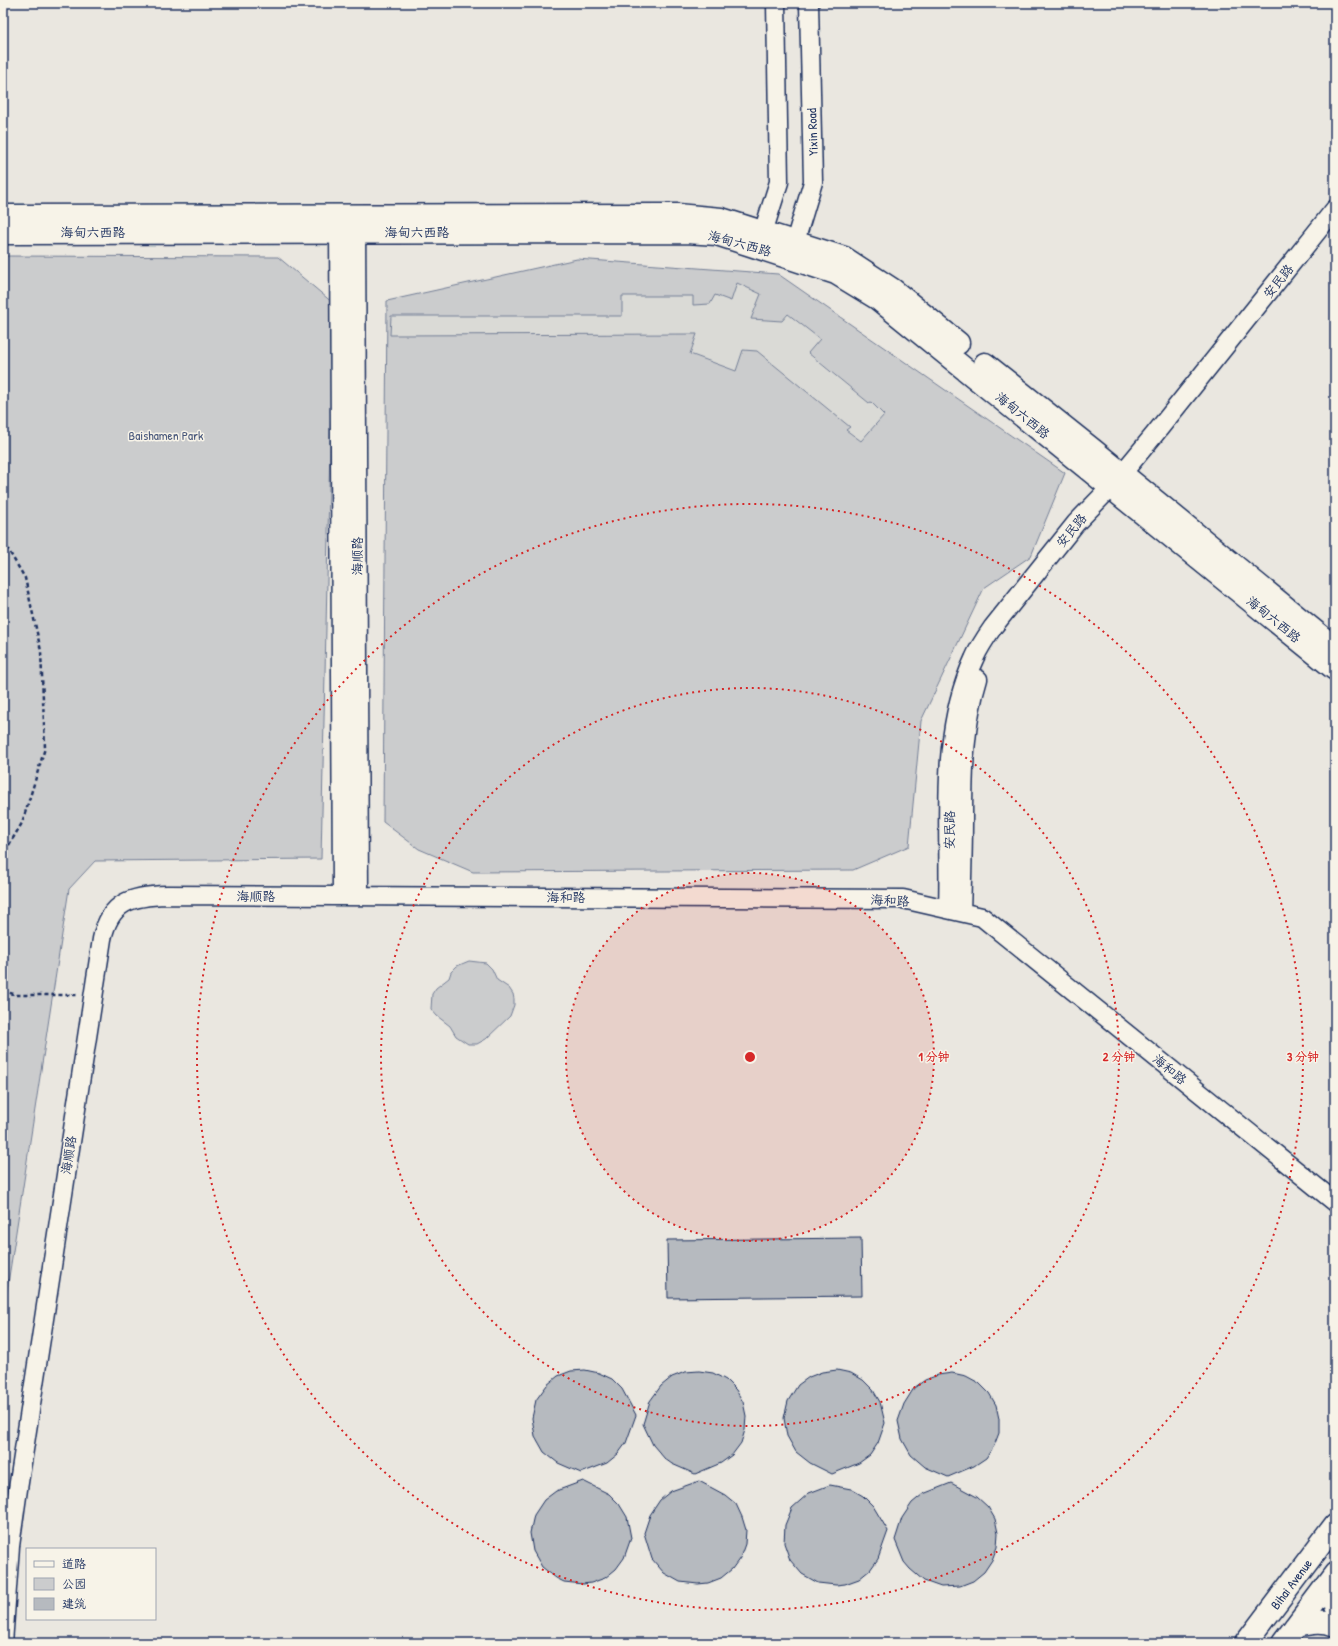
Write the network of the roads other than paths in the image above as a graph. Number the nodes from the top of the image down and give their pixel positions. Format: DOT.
graph roads {
  1 [pos="776,3"];
  2 [pos="809,3"];
  3 [pos="1335,210"];
  4 [pos="3,216"];
  5 [pos="1335,219"];
  6 [pos="348,224"];
  7 [pos="3,232"];
  8 [pos="760,240"];
  9 [pos="793,250"];
  10 [pos="1119,482"];
  11 [pos="1335,648"];
  12 [pos="1335,669"];
  13 [pos="350,891"];
  14 [pos="955,907"];
  15 [pos="1335,1192"];
  16 [pos="1335,1202"];
  17 [pos="1335,1525"];
  18 [pos="1335,1539"];
  19 [pos="3,1544"];
  20 [pos="1334,1576"];
  21 [pos="1335,1606"];
  22 [pos="1335,1626"];
  23 [pos="1289,1635"];
  24 [pos="4,1643"];
  25 [pos="1246,1643"];
  26 [pos="1257,1643"];
  1 -- 8 [label="street"];
  2 -- 9 [label="street, Yixin Road"];
  3 -- 10 [label="street, 安民路"];
  4 -- 6 [label="main road, 海甸六西路"];
  5 -- 10 [label="street, 安民路"];
  6 -- 7 [label="main road, 海甸六西路"];
  6 -- 8 [label="main road, 海甸六西路"];
  6 -- 13 [label="street, 海顺路"];
  8 -- 9 [label="main road, 海甸六西路"];
  9 -- 10 [label="main road, 海甸六西路"];
  10 -- 11 [label="main road, 海甸六西路"];
  10 -- 12 [label="main road, 海甸六西路"];
  10 -- 14 [label="street, 安民路"];
  13 -- 14 [label="street, 海和路"];
  13 -- 19 [label="street, 海顺路"];
  13 -- 24 [label="street, 海顺路"];
  14 -- 15 [label="street, 海和路"];
  14 -- 16 [label="street, 海和路"];
  17 -- 25 [label="main road, Bihai Avenue"];
  18 -- 26 [label="main road, Bihai Avenue"];
  20 -- 21 [label="main road"];
  20 -- 23 [label="main road"];
  22 -- 23 [label="main road"];
}
